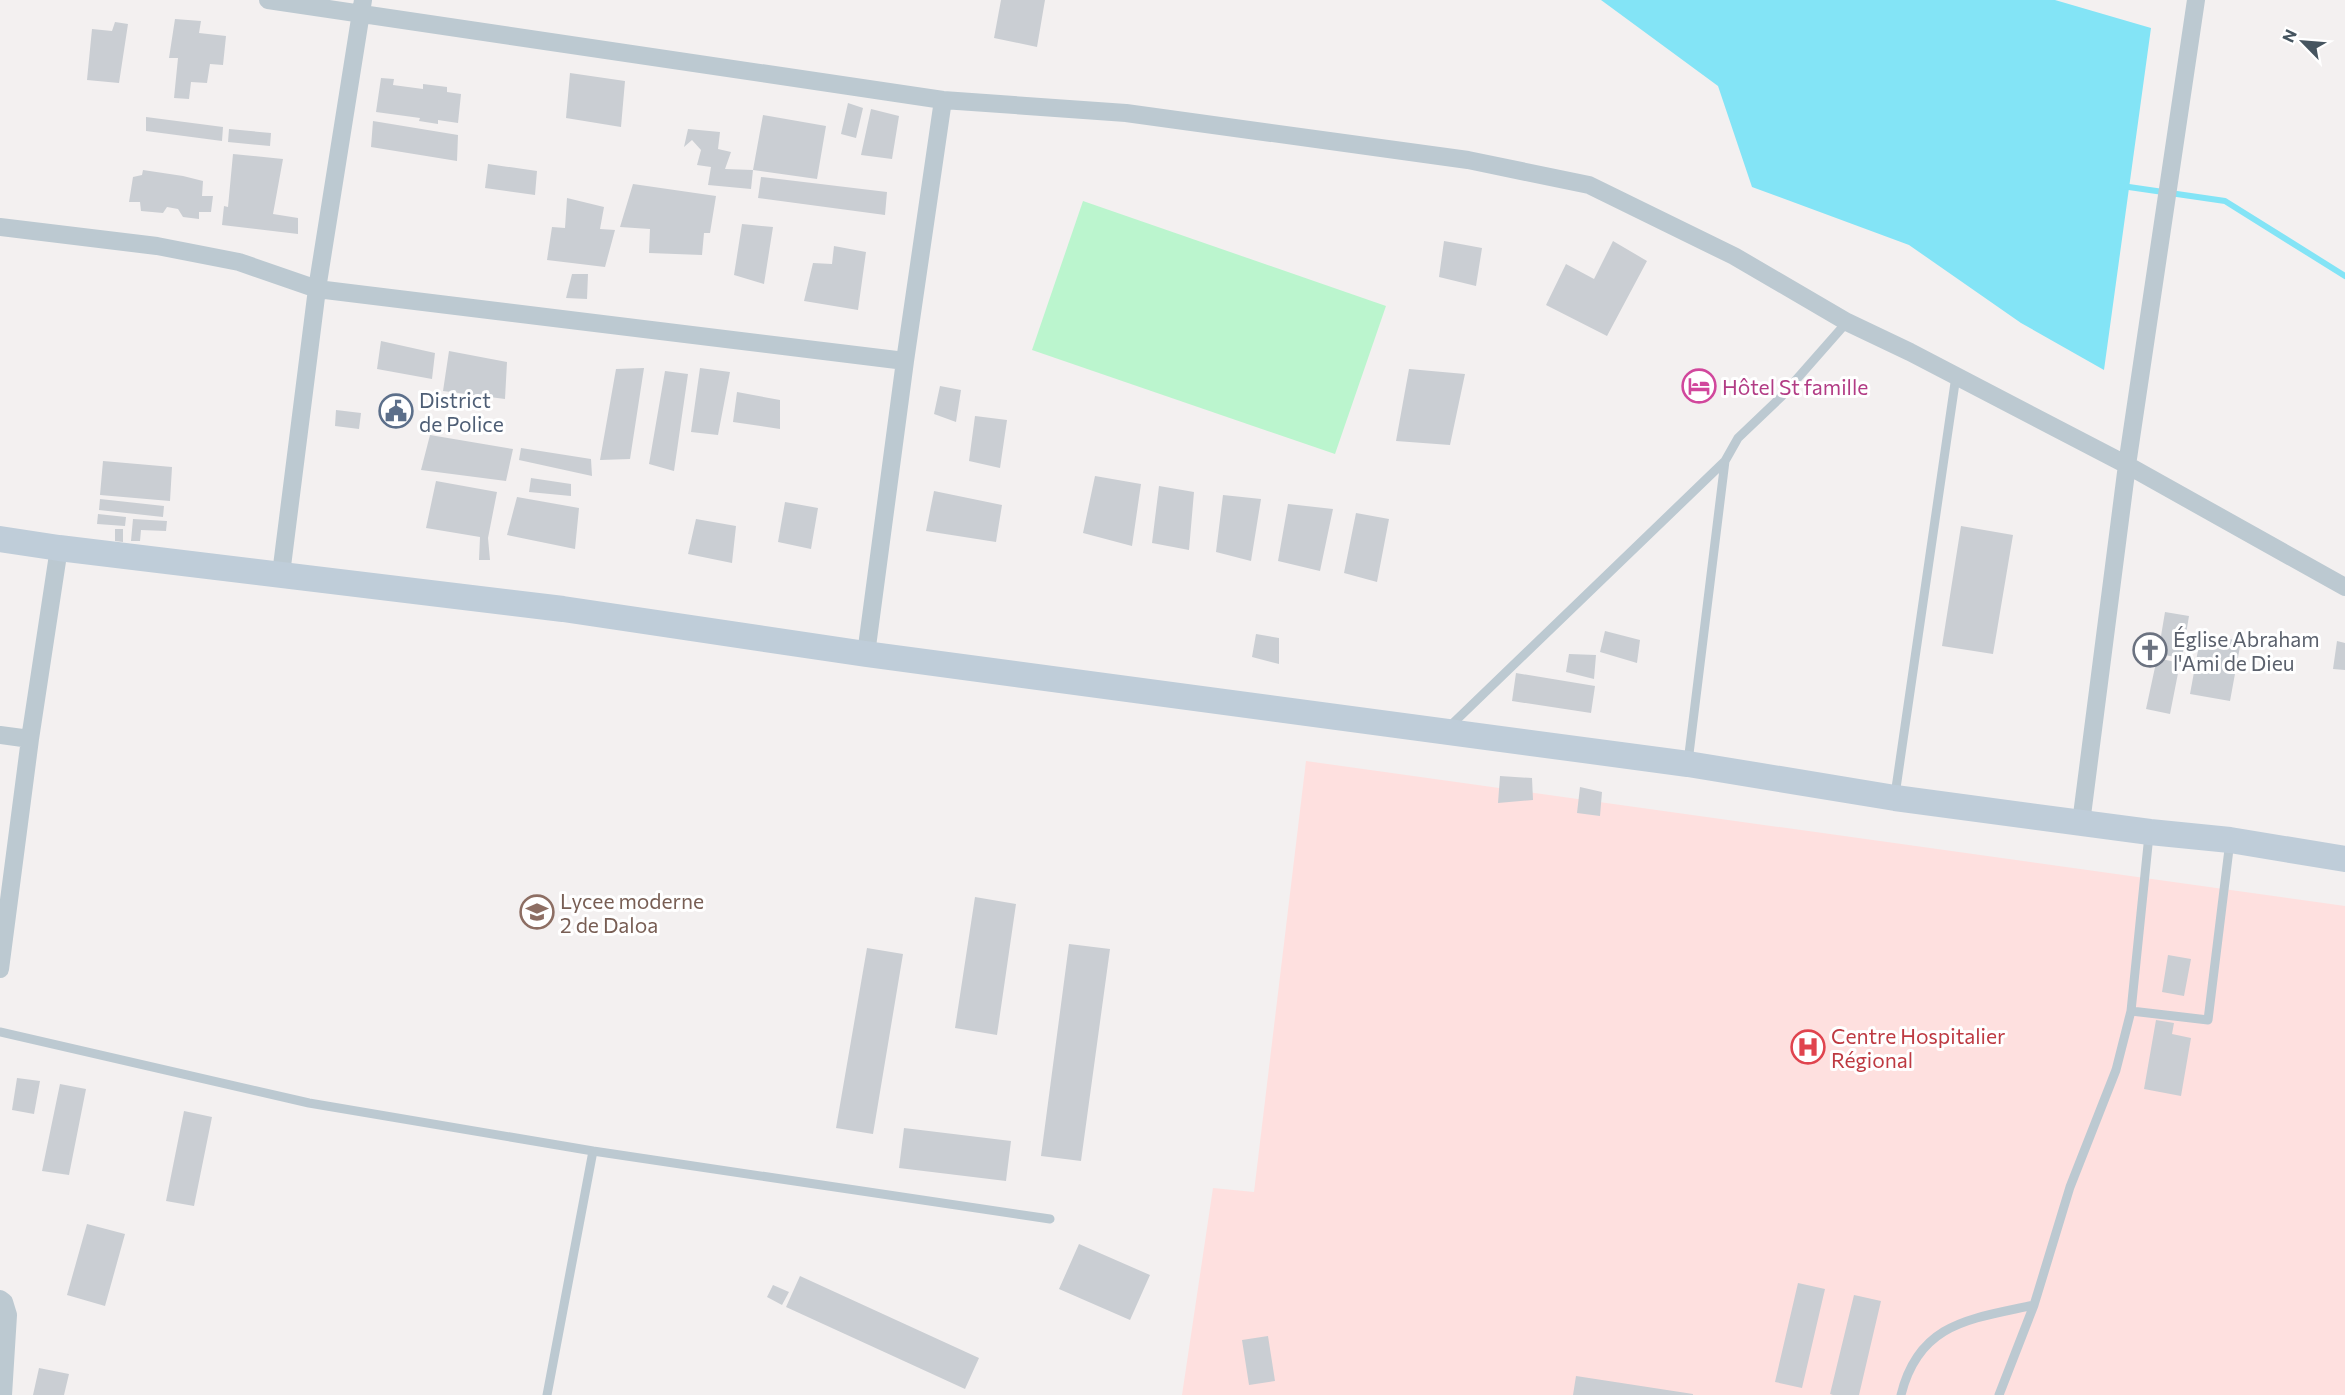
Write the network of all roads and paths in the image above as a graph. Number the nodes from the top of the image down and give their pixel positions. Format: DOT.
graph roads {
  1 [pos="268,0"];
  2 [pos="2196,0"];
  3 [pos="362,7"];
  4 [pos="944,100"];
  5 [pos="0,227"];
  6 [pos="317,289"];
  7 [pos="1847,322"];
  8 [pos="905,361"];
  9 [pos="1956,376"];
  10 [pos="1725,461"];
  11 [pos="2127,465"];
  12 [pos="0,539"];
  13 [pos="59,548"];
  14 [pos="282,574"];
  15 [pos="2345,587"];
  16 [pos="866,654"];
  17 [pos="1444,732"];
  18 [pos="0,735"];
  19 [pos="30,739"];
  20 [pos="1688,764"];
  21 [pos="1895,798"];
  22 [pos="2081,824"];
  23 [pos="2150,832"];
  24 [pos="2230,840"];
  25 [pos="2345,859"];
  26 [pos="0,969"];
  27 [pos="2131,1011"];
  28 [pos="0,1032"];
  29 [pos="593,1151"];
  30 [pos="1050,1220"];
  31 [pos="0,1299"];
  32 [pos="2034,1305"];
  33 [pos="3,1395"];
  34 [pos="547,1395"];
  35 [pos="1901,1395"];
  36 [pos="1999,1395"];
  1 -- 3 [label="street"];
  2 -- 11 [label="street"];
  3 -- 4 [label="street"];
  3 -- 6 [label="street"];
  4 -- 7 [label="street"];
  4 -- 8 [label="street"];
  5 -- 6 [label="street"];
  6 -- 8 [label="street"];
  6 -- 14 [label="street"];
  7 -- 9 [label="street"];
  7 -- 10 [label="lane"];
  8 -- 16 [label="street"];
  9 -- 11 [label="street"];
  9 -- 21 [label="lane"];
  10 -- 17 [label="lane"];
  10 -- 20 [label="lane"];
  11 -- 15 [label="street"];
  11 -- 22 [label="street"];
  12 -- 13 [label="street"];
  13 -- 14 [label="street"];
  13 -- 19 [label="street"];
  14 -- 16 [label="street"];
  16 -- 17 [label="street"];
  17 -- 20 [label="street"];
  18 -- 19 [label="street"];
  19 -- 26 [label="street"];
  20 -- 21 [label="street"];
  21 -- 22 [label="street"];
  22 -- 23 [label="street"];
  23 -- 24 [label="street"];
  23 -- 27 [label="lane"];
  24 -- 25 [label="street"];
  24 -- 27 [label="lane"];
  27 -- 32 [label="lane"];
  28 -- 29 [label="lane"];
  29 -- 30 [label="lane"];
  29 -- 34 [label="lane"];
  31 -- 33 [label="street"];
  32 -- 35 [label="lane"];
  32 -- 36 [label="lane"];
}
